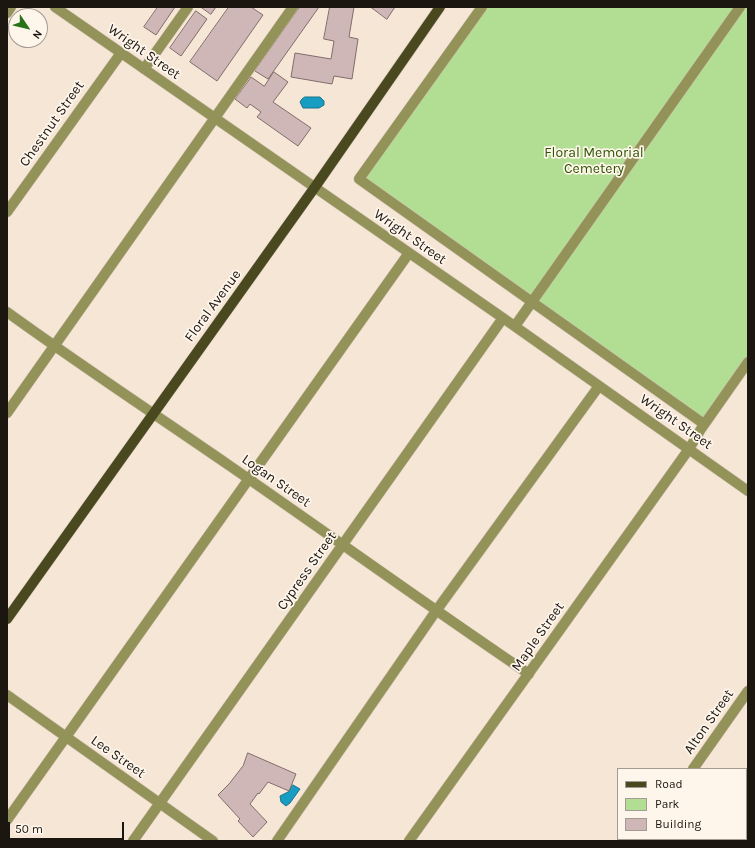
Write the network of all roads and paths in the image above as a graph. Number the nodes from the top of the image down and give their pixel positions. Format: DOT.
graph roads {
  1 [pos="11,7"];
  2 [pos="55,7"];
  3 [pos="188,7"];
  4 [pos="293,7"];
  5 [pos="440,7"];
  6 [pos="482,7"];
  7 [pos="740,7"];
  8 [pos="7,13"];
  9 [pos="120,52"];
  10 [pos="144,69"];
  11 [pos="214,118"];
  12 [pos="315,188"];
  13 [pos="7,212"];
  14 [pos="409,253"];
  15 [pos="532,301"];
  16 [pos="7,312"];
  17 [pos="503,318"];
  18 [pos="514,326"];
  19 [pos="54,346"];
  20 [pos="748,362"];
  21 [pos="599,386"];
  22 [pos="7,413"];
  23 [pos="154,413"];
  24 [pos="704,424"];
  25 [pos="689,449"];
  26 [pos="248,479"];
  27 [pos="748,491"];
  28 [pos="343,545"];
  29 [pos="436,611"];
  30 [pos="7,619"];
  31 [pos="529,674"];
  32 [pos="748,691"];
  33 [pos="7,695"];
  34 [pos="66,737"];
  35 [pos="694,768"];
  36 [pos="159,803"];
  37 [pos="7,820"];
  38 [pos="133,841"];
  39 [pos="213,841"];
  40 [pos="277,841"];
  41 [pos="409,841"];
  1 -- 8 [label="street"];
  2 -- 9 [label="street, Wright Street"];
  3 -- 10 [label="street"];
  4 -- 11 [label="street"];
  5 -- 12 [label="main road, Floral Avenue"];
  6 -- 15 [label="street"];
  7 -- 15 [label="street"];
  9 -- 10 [label="street, Wright Street"];
  9 -- 13 [label="street, Chestnut Street"];
  10 -- 11 [label="street, Wright Street"];
  11 -- 12 [label="street, Wright Street"];
  11 -- 19 [label="street"];
  12 -- 14 [label="street, Wright Street"];
  12 -- 23 [label="main road, Floral Avenue"];
  14 -- 17 [label="street, Wright Street"];
  14 -- 26 [label="street"];
  15 -- 18 [label="street"];
  15 -- 24 [label="street"];
  16 -- 19 [label="street, Logan Street"];
  17 -- 18 [label="street, Wright Street"];
  17 -- 28 [label="street, Cypress Street"];
  18 -- 21 [label="street, Wright Street"];
  19 -- 22 [label="street"];
  19 -- 23 [label="street, Logan Street"];
  20 -- 24 [label="street, Maple Street"];
  21 -- 25 [label="street, Wright Street"];
  21 -- 29 [label="street"];
  23 -- 26 [label="street, Logan Street"];
  23 -- 30 [label="main road, Floral Avenue"];
  24 -- 25 [label="street, Maple Street"];
  25 -- 27 [label="street, Wright Street"];
  25 -- 31 [label="street, Maple Street"];
  26 -- 28 [label="street, Logan Street"];
  26 -- 34 [label="street"];
  28 -- 29 [label="street, Logan Street"];
  28 -- 36 [label="street, Cypress Street"];
  29 -- 31 [label="street, Logan Street"];
  29 -- 40 [label="street"];
  31 -- 41 [label="street, Maple Street"];
  32 -- 35 [label="street, Alton Street"];
  33 -- 34 [label="street, Lee Street"];
  34 -- 36 [label="street, Lee Street"];
  34 -- 37 [label="street"];
  36 -- 38 [label="street, Cypress Street"];
  36 -- 39 [label="street, Lee Street"];
}
